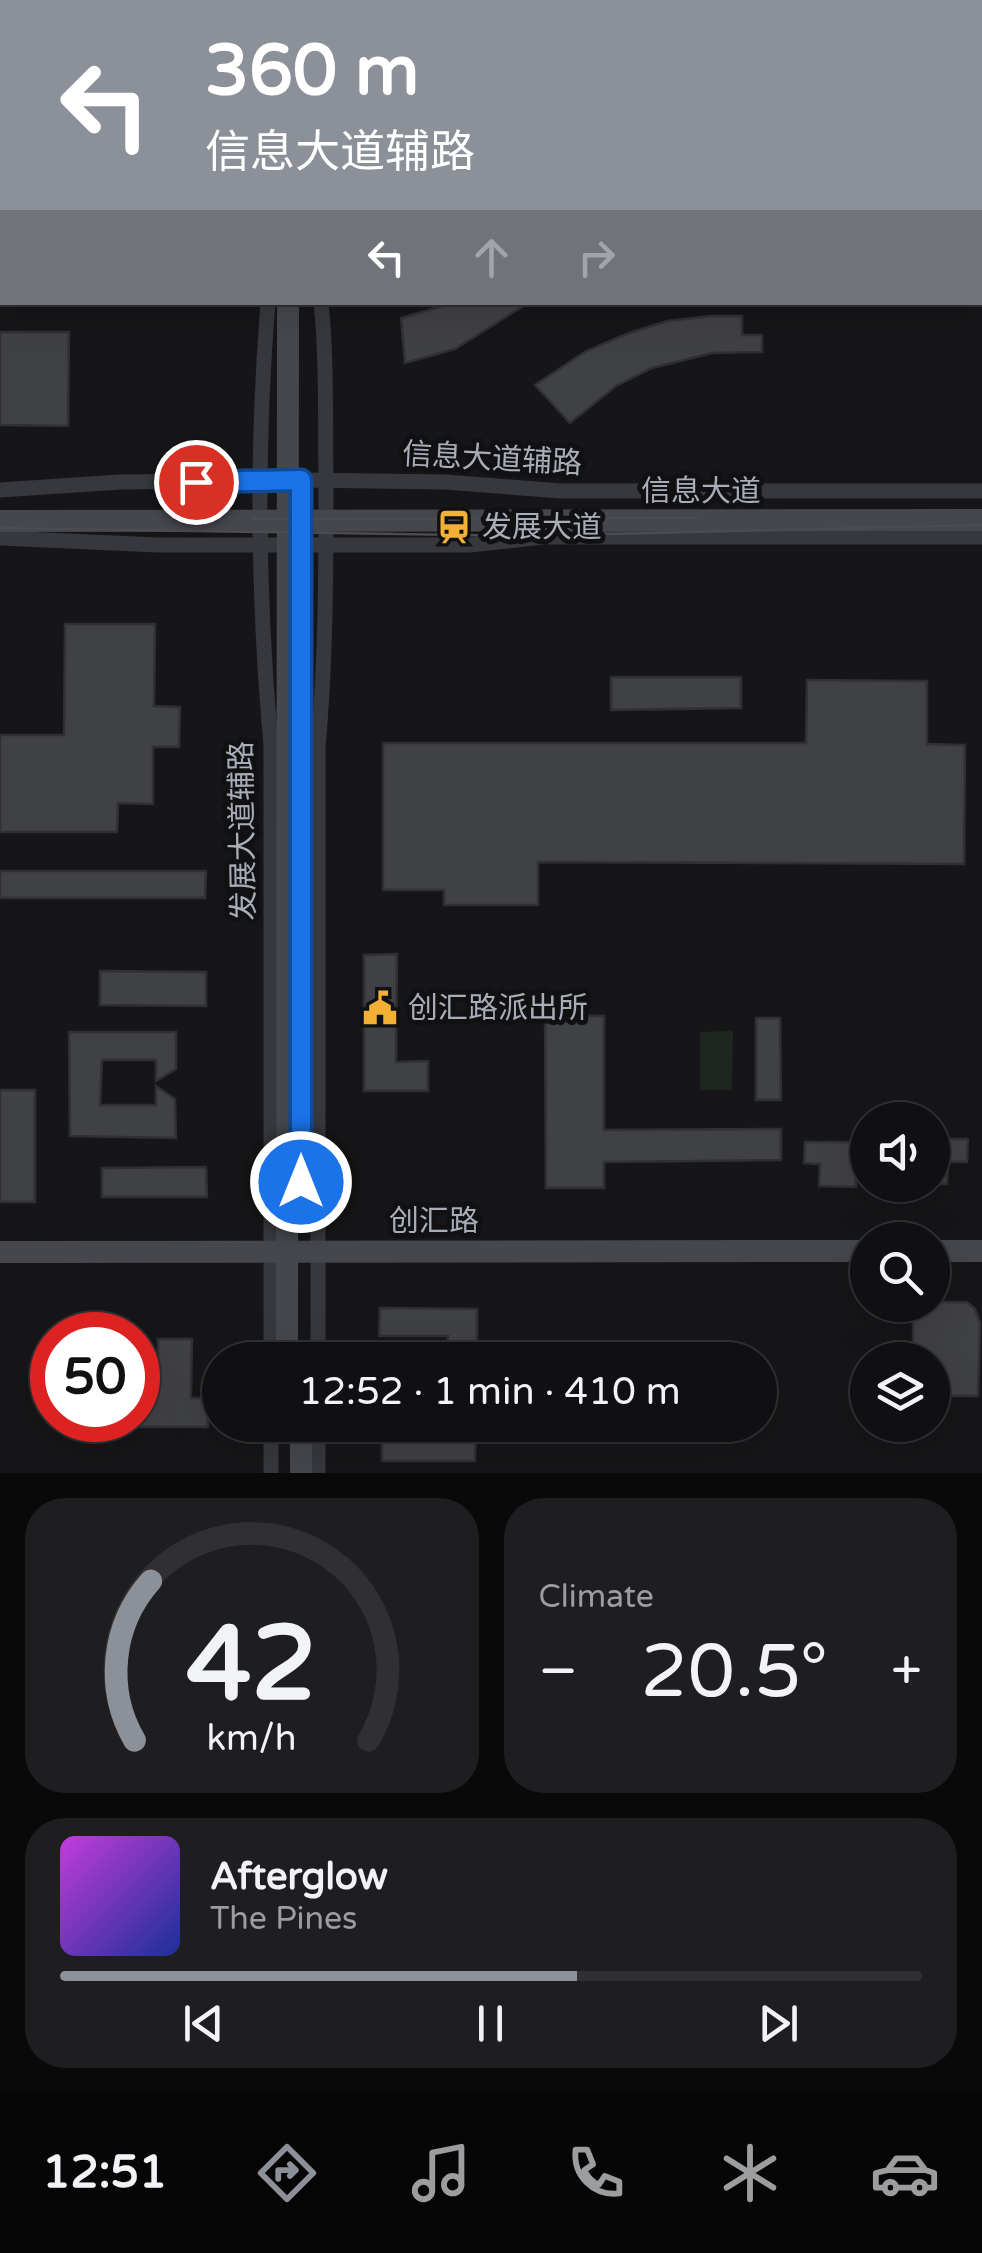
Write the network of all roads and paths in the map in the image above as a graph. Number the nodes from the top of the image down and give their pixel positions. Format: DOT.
graph roads {
  1 [pos="268,305"];
  2 [pos="288,305"];
  3 [pos="301,305"];
  4 [pos="321,305"];
  5 [pos="294,480"];
  6 [pos="263,481"];
  7 [pos="326,481"];
  8 [pos="0,490"];
  9 [pos="982,491"];
  10 [pos="0,507"];
  11 [pos="982,507"];
  12 [pos="263,514"];
  13 [pos="982,520"];
  14 [pos="0,521"];
  15 [pos="294,524"];
  16 [pos="326,524"];
  17 [pos="0,538"];
  18 [pos="982,538"];
  19 [pos="262,545"];
  20 [pos="850,1251"];
  21 [pos="950,1251"];
  22 [pos="982,1251"];
  23 [pos="0,1252"];
  24 [pos="294,1258"];
  25 [pos="0,1266"];
  26 [pos="850,1266"];
  27 [pos="950,1266"];
  28 [pos="982,1266"];
  29 [pos="275,1342"];
  30 [pos="288,1342"];
  31 [pos="300,1342"];
  32 [pos="314,1342"];
  33 [pos="272,1442"];
  34 [pos="288,1442"];
  35 [pos="302,1442"];
  36 [pos="318,1442"];
  37 [pos="272,1473"];
  38 [pos="288,1473"];
  39 [pos="302,1473"];
  40 [pos="318,1473"];
  1 -- 6 [label="street, 发展大道辅路"];
  2 -- 5 [label="street"];
  3 -- 5 [label="street"];
  4 -- 7 [label="street, 发展大道辅路"];
  5 -- 6 [label="street, 信息大道辅路"];
  5 -- 7 [label="street, 信息大道辅路"];
  5 -- 15 [label="street"];
  6 -- 8 [label="street, 信息大道辅路"];
  6 -- 12 [label="street, 发展大道辅路"];
  7 -- 9 [label="street, 信息大道辅路"];
  7 -- 16 [label="street, 发展大道辅路"];
  10 -- 12 [label="street, 信息大道"];
  11 -- 16 [label="street, 信息大道"];
  12 -- 14 [label="street, 信息大道"];
  12 -- 15 [label="street, 信息大道"];
  12 -- 19 [label="street, 发展大道辅路"];
  13 -- 16 [label="street, 信息大道"];
  15 -- 16 [label="street, 信息大道"];
  15 -- 19 [label="street"];
  15 -- 24 [label="street"];
  16 -- 18 [label="street"];
  16 -- 24 [label="street, 发展大道辅路"];
  17 -- 19 [label="street"];
  19 -- 24 [label="street, 发展大道辅路"];
  20 -- 24 [label="street, 创汇路"];
  21 -- 22 [label="street"];
  23 -- 24 [label="street, 创汇路"];
  24 -- 25 [label="street, 创汇路"];
  24 -- 26 [label="street, 创汇路"];
  24 -- 29 [label="street, 发展大道辅路"];
  24 -- 30 [label="street"];
  24 -- 31 [label="street"];
  24 -- 32 [label="street, 发展大道辅路"];
  27 -- 28 [label="street"];
  33 -- 37 [label="street"];
  34 -- 38 [label="street"];
  35 -- 39 [label="street"];
  36 -- 40 [label="street"];
}
